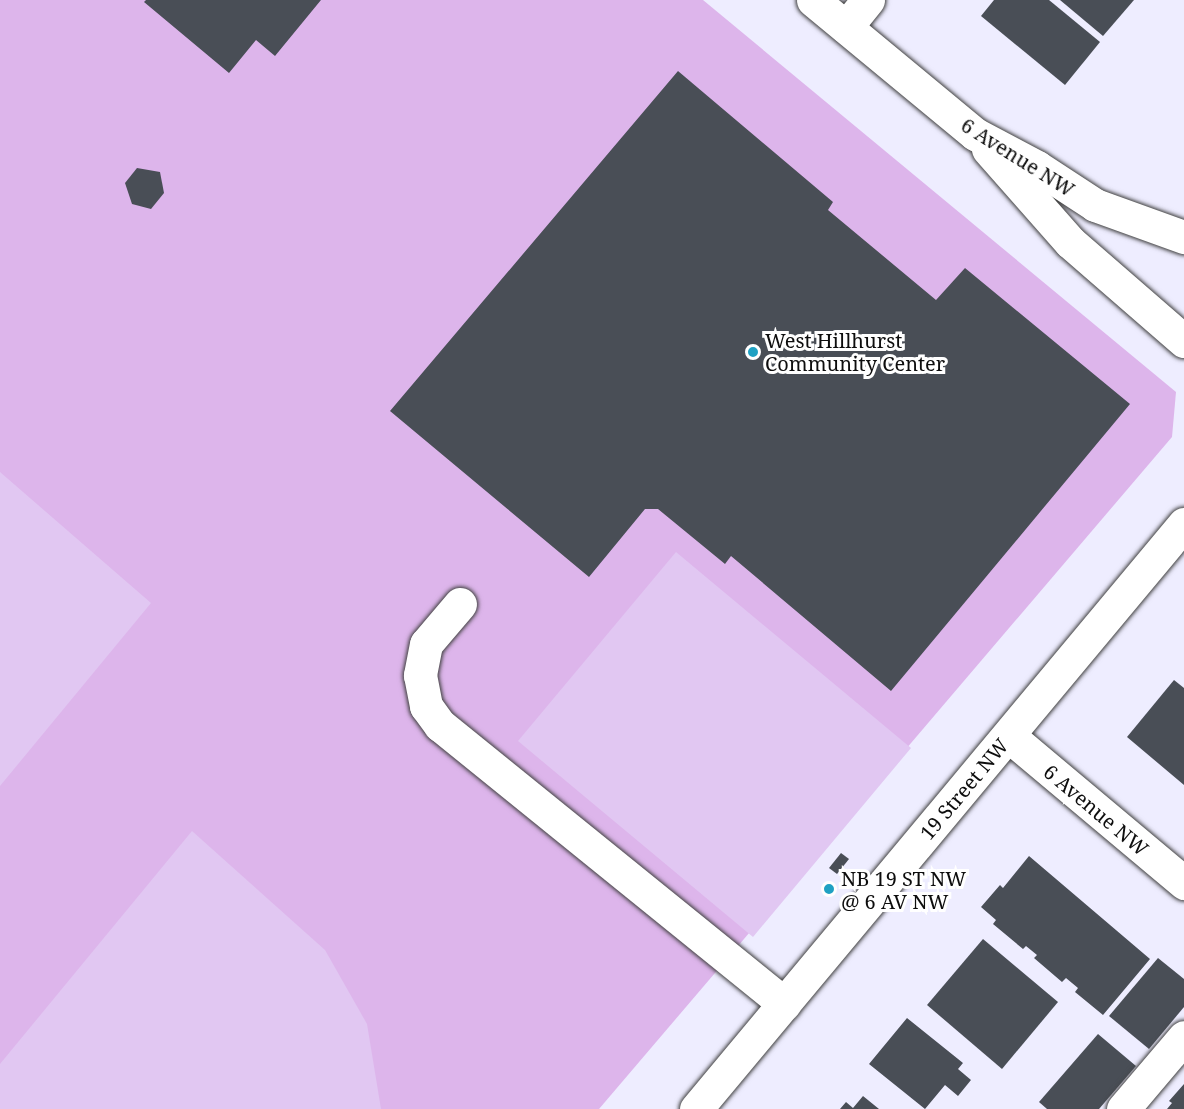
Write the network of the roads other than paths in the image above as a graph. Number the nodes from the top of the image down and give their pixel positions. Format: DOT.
graph roads {
  1 [pos="813,0"];
  2 [pos="868,0"];
  3 [pos="846,27"];
  4 [pos="975,134"];
  5 [pos="1184,237"];
  6 [pos="1184,341"];
  7 [pos="1184,524"];
  8 [pos="460,604"];
  9 [pos="1008,736"];
  10 [pos="1184,883"];
  11 [pos="784,1004"];
  12 [pos="1184,1037"];
  13 [pos="696,1109"];
  14 [pos="1123,1109"];
  1 -- 3 [label="street, 6 Avenue NW"];
  2 -- 3 [label="street"];
  3 -- 4 [label="street, 6 Avenue NW"];
  4 -- 5 [label="street, 6 Avenue NW"];
  4 -- 6 [label="street"];
  7 -- 9 [label="street, 19 Street NW"];
  8 -- 11 [label="street"];
  9 -- 10 [label="street, 6 Avenue NW"];
  9 -- 11 [label="street, 19 Street NW"];
  11 -- 13 [label="street, 19 Street NW"];
  12 -- 14 [label="street"];
}
